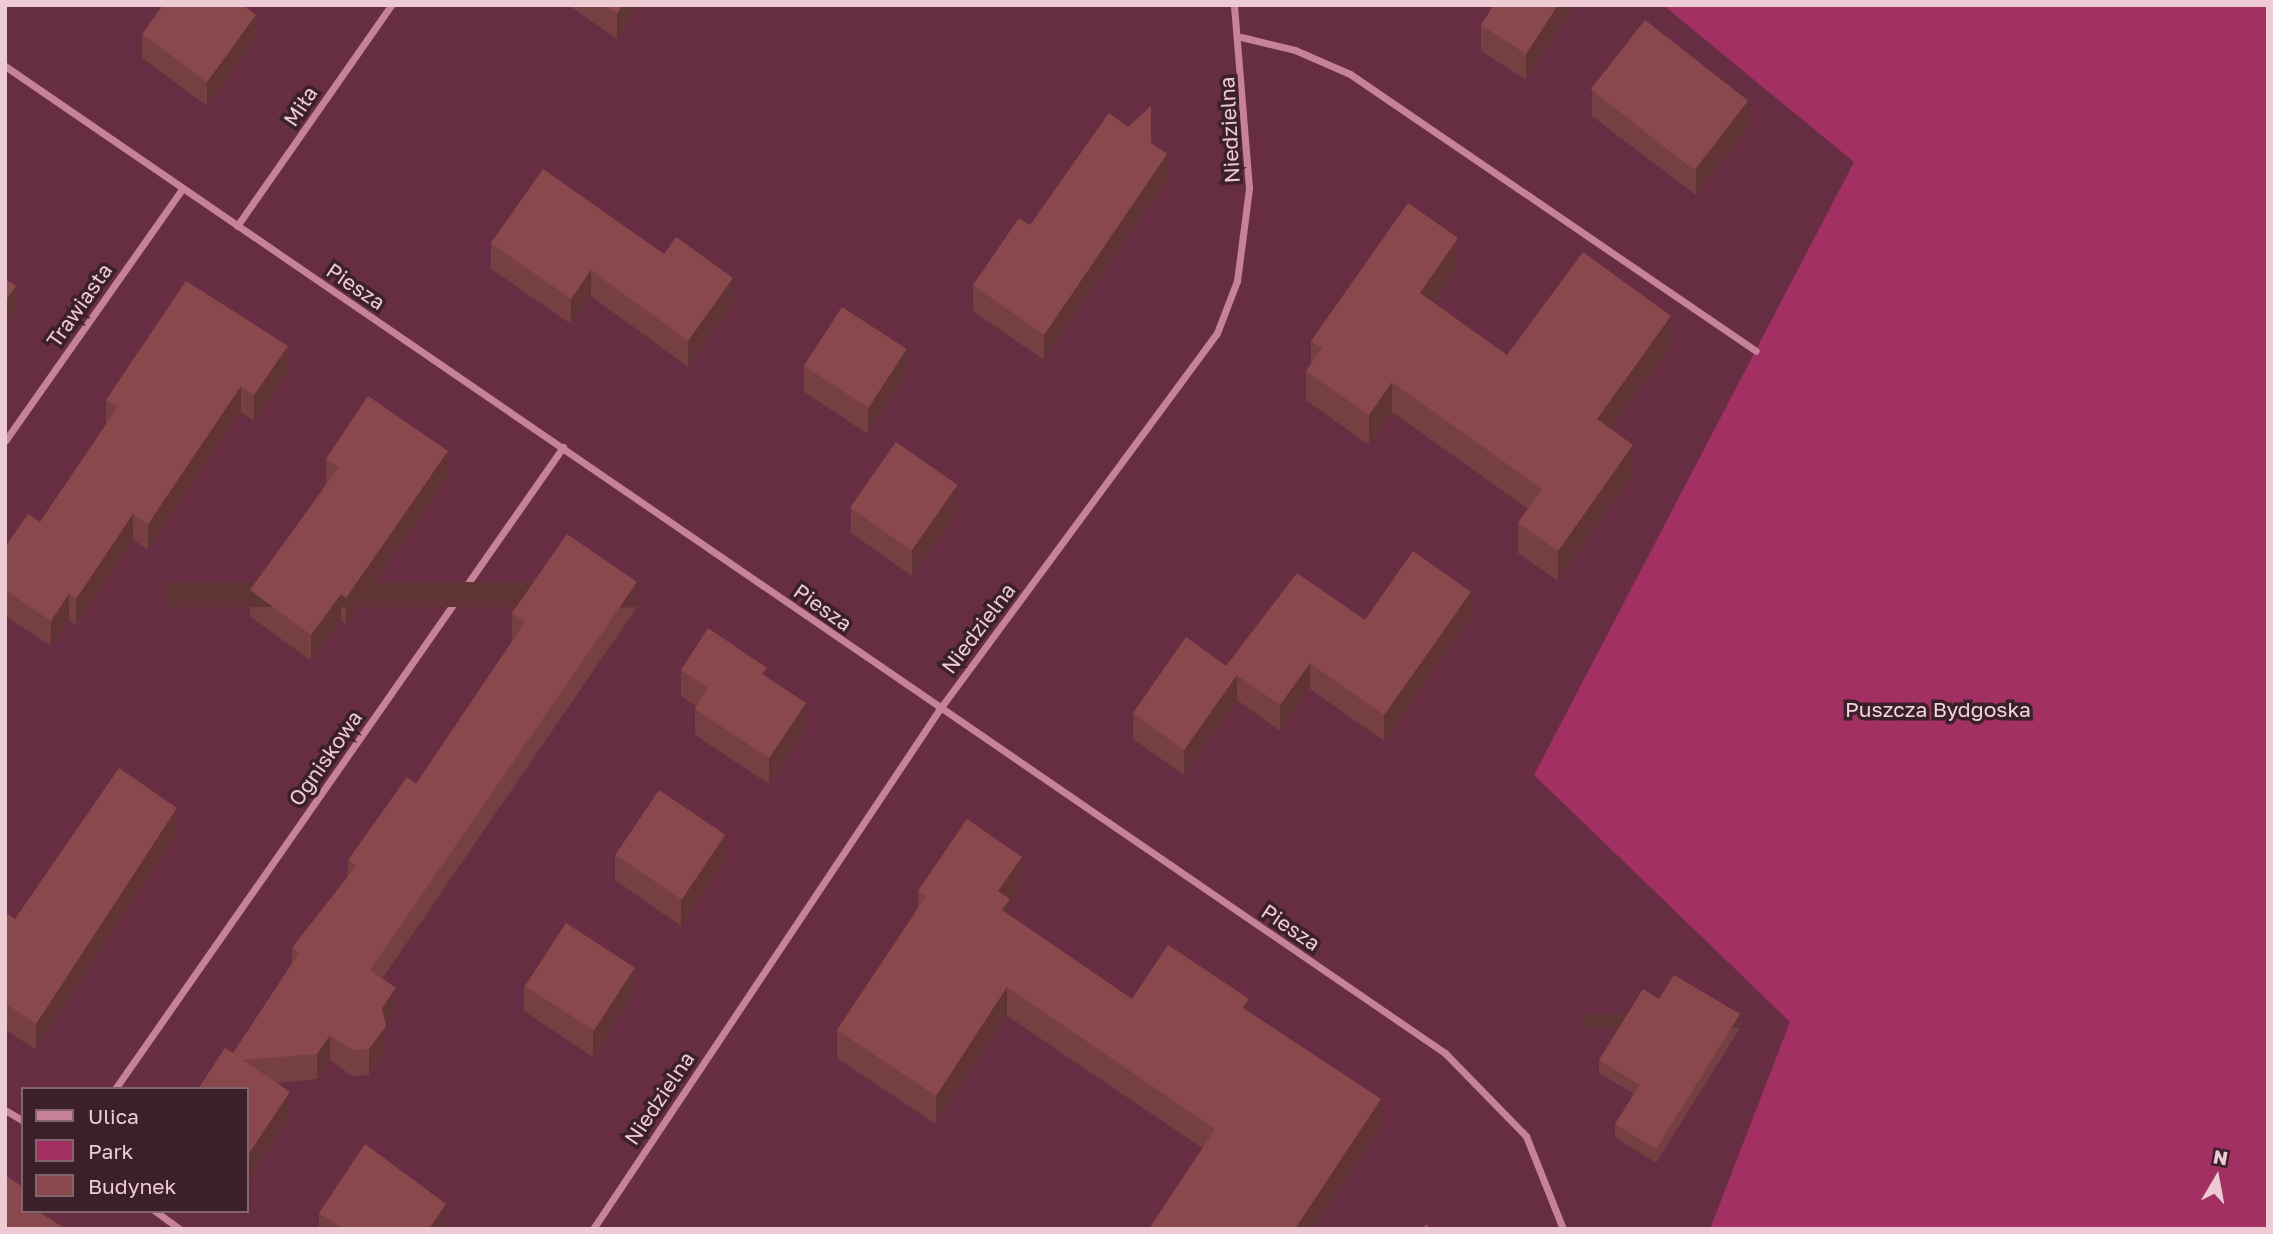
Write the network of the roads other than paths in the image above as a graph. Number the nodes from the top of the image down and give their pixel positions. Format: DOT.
graph roads {
  1 [pos="391,5"];
  2 [pos="1234,5"];
  3 [pos="1241,37"];
  4 [pos="5,66"];
  5 [pos="181,188"];
  6 [pos="237,226"];
  7 [pos="1756,351"];
  8 [pos="5,441"];
  9 [pos="563,447"];
  10 [pos="939,710"];
  11 [pos="116,1087"];
  12 [pos="5,1110"];
  13 [pos="21,1120"];
  14 [pos="158,1213"];
  15 [pos="180,1229"];
  16 [pos="593,1229"];
  17 [pos="1563,1229"];
  1 -- 6 [label="street, Miła"];
  2 -- 3 [label="street, Niedzielna"];
  3 -- 7 [label="street"];
  3 -- 10 [label="street, Niedzielna"];
  4 -- 5 [label="street, Piesza"];
  5 -- 6 [label="street, Piesza"];
  5 -- 8 [label="street, Trawiasta"];
  6 -- 9 [label="street, Piesza"];
  9 -- 10 [label="street, Piesza"];
  9 -- 11 [label="street, Ogniskowa"];
  10 -- 16 [label="street, Niedzielna"];
  10 -- 17 [label="street, Piesza"];
  12 -- 13 [label="street"];
  14 -- 15 [label="street"];
}
